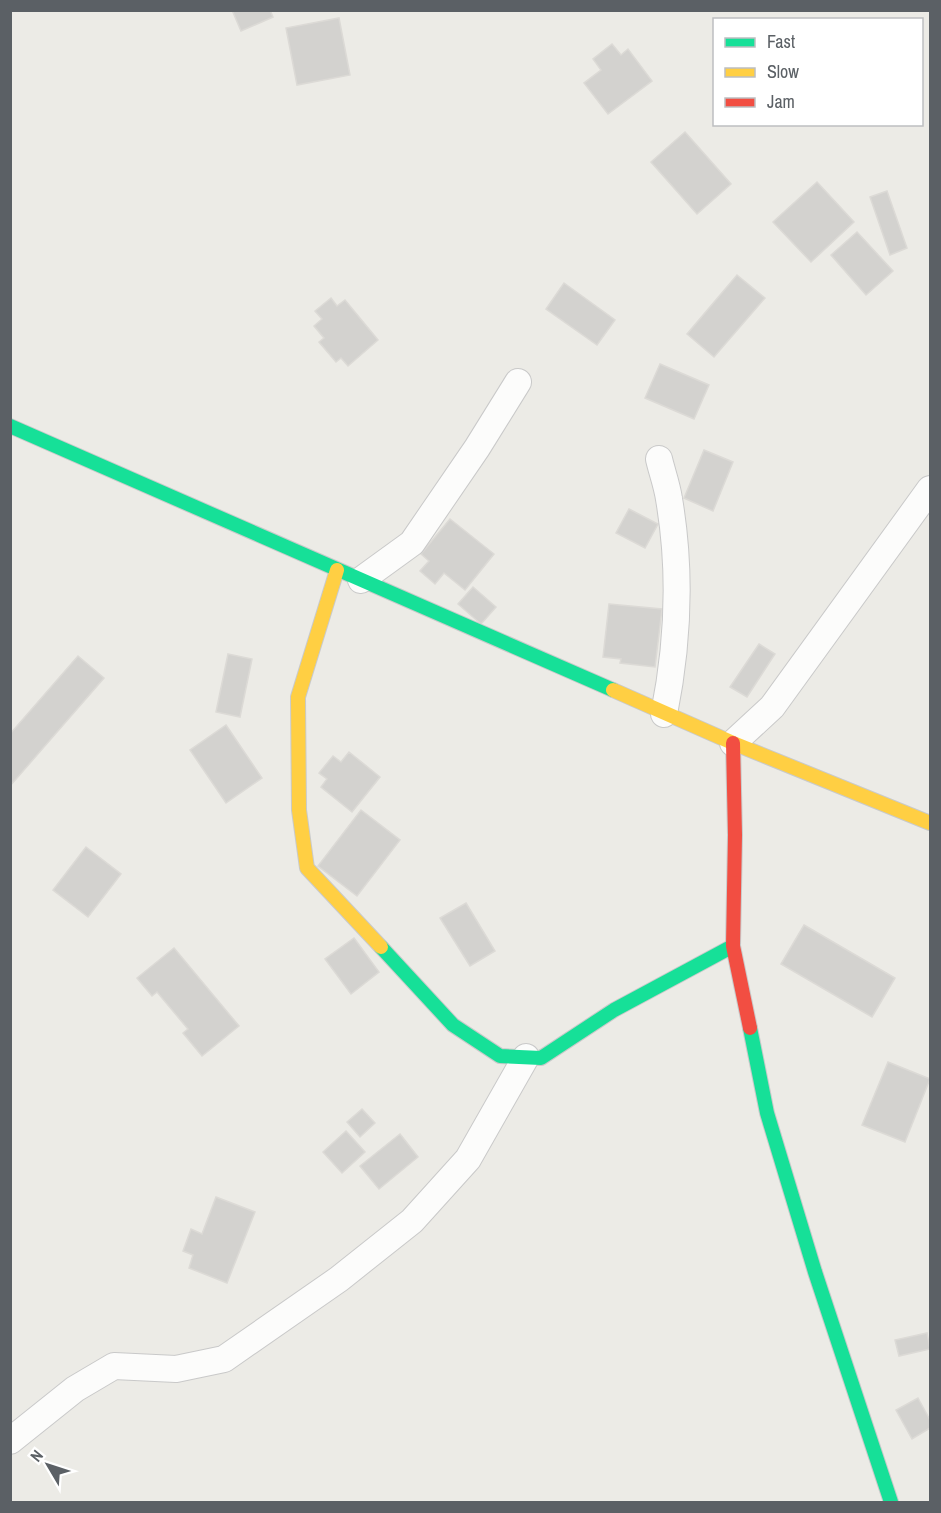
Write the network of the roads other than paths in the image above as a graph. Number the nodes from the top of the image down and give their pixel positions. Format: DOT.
graph roads {
  1 [pos="518,382"];
  2 [pos="10,426"];
  3 [pos="659,459"];
  4 [pos="930,489"];
  5 [pos="337,570"];
  6 [pos="361,580"];
  7 [pos="664,714"];
  8 [pos="733,743"];
  9 [pos="930,823"];
  10 [pos="734,946"];
  11 [pos="526,1057"];
  12 [pos="10,1441"];
  13 [pos="891,1503"];
  1 -- 6 [label="street"];
  2 -- 5 [label="street"];
  3 -- 7 [label="street"];
  4 -- 8 [label="street"];
  5 -- 6 [label="street"];
  5 -- 11 [label="street"];
  6 -- 7 [label="street"];
  7 -- 8 [label="street"];
  8 -- 9 [label="street"];
  8 -- 10 [label="street"];
  10 -- 11 [label="street"];
  10 -- 13 [label="street"];
  11 -- 12 [label="street"];
}
